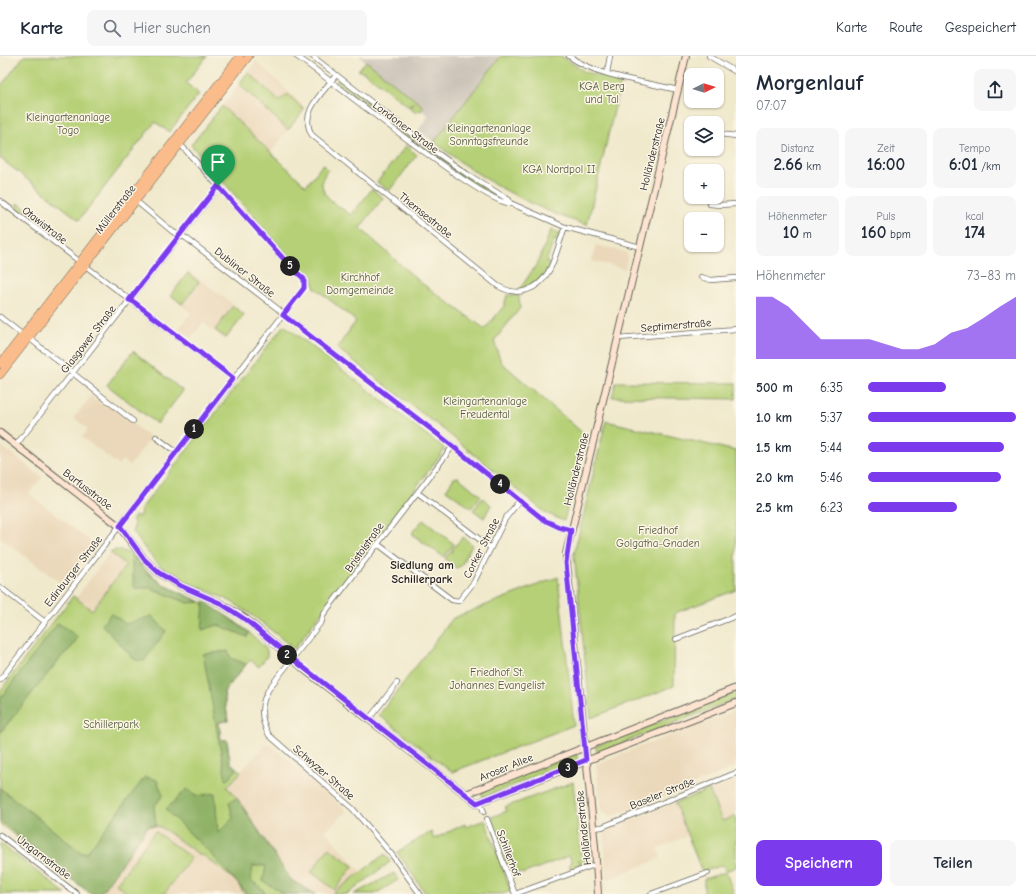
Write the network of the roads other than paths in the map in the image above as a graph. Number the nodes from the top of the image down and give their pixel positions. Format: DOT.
graph roads {
  1 [pos="240,56"];
  2 [pos="248,56"];
  3 [pos="296,56"];
  4 [pos="312,56"];
  5 [pos="569,56"];
  6 [pos="610,56"];
  7 [pos="686,56"];
  8 [pos="709,56"];
  9 [pos="736,72"];
  10 [pos="607,73"];
  11 [pos="336,75"];
  12 [pos="332,81"];
  13 [pos="678,90"];
  14 [pos="724,134"];
  15 [pos="736,136"];
  16 [pos="180,144"];
  17 [pos="218,186"];
  18 [pos="136,201"];
  19 [pos="2,203"];
  20 [pos="510,203"];
  21 [pos="710,204"];
  22 [pos="736,204"];
  23 [pos="1,209"];
  24 [pos="565,227"];
  25 [pos="180,235"];
  26 [pos="640,247"];
  27 [pos="82,264"];
  28 [pos="701,277"];
  29 [pos="736,278"];
  30 [pos="129,300"];
  31 [pos="283,315"];
  32 [pos="0,317"];
  33 [pos="736,329"];
  34 [pos="26,336"];
  35 [pos="618,338"];
  36 [pos="0,364"];
  37 [pos="73,372"];
  38 [pos="0,375"];
  39 [pos="233,378"];
  40 [pos="132,421"];
  41 [pos="0,433"];
  42 [pos="156,437"];
  43 [pos="16,445"];
  44 [pos="453,446"];
  45 [pos="176,452"];
  46 [pos="418,493"];
  47 [pos="520,500"];
  48 [pos="120,526"];
  49 [pos="571,530"];
  50 [pos="379,545"];
  51 [pos="491,548"];
  52 [pos="0,587"];
  53 [pos="736,616"];
  54 [pos="44,622"];
  55 [pos="676,639"];
  56 [pos="292,659"];
  57 [pos="0,680"];
  58 [pos="397,683"];
  59 [pos="736,688"];
  60 [pos="736,703"];
  61 [pos="369,719"];
  62 [pos="585,746"];
  63 [pos="586,760"];
  64 [pos="736,773"];
  65 [pos="466,794"];
  66 [pos="480,802"];
  67 [pos="484,812"];
  68 [pos="487,819"];
  69 [pos="594,828"];
  70 [pos="0,835"];
  71 [pos="597,864"];
  72 [pos="708,873"];
  73 [pos="77,894"];
  74 [pos="420,894"];
  75 [pos="515,894"];
  76 [pos="598,894"];
  77 [pos="651,894"];
  1 -- 27 [label="main road, Müllerstraße"];
  2 -- 16 [label="main road, Müllerstraße"];
  3 -- 12 [label="street, Londoner Straße"];
  4 -- 11 [label="street, Londoner Straße"];
  5 -- 10 [label="street"];
  6 -- 10 [label="street"];
  7 -- 13 [label="main road, Holländerstraße"];
  8 -- 9 [label="street"];
  10 -- 13 [label="street"];
  11 -- 12 [label="street, Themsestraße"];
  11 -- 20 [label="street, Londoner Straße"];
  12 -- 20 [label="street, Londoner Straße"];
  12 -- 24 [label="street, Themsestraße"];
  13 -- 26 [label="main road, Holländerstraße"];
  14 -- 15 [label="street"];
  16 -- 17 [label="street"];
  16 -- 18 [label="main road, Müllerstraße"];
  17 -- 25 [label="street, Glasgower Straße"];
  17 -- 31 [label="street, Edinburger Straße"];
  18 -- 25 [label="street, Dubliner Straße"];
  18 -- 27 [label="main road, Müllerstraße"];
  19 -- 23 [label="street"];
  19 -- 27 [label="street, Otawistraße"];
  20 -- 24 [label="street, Londoner Straße"];
  21 -- 22 [label="street"];
  24 -- 26 [label="street, Londoner Straße"];
  25 -- 30 [label="street, Glasgower Straße"];
  25 -- 31 [label="street, Dubliner Straße"];
  26 -- 35 [label="main road, Holländerstraße"];
  27 -- 30 [label="street, Otawistraße"];
  27 -- 34 [label="main road, Müllerstraße"];
  28 -- 29 [label="street"];
  30 -- 37 [label="street, Glasgower Straße"];
  30 -- 39 [label="street, Otawistraße"];
  31 -- 39 [label="street, Edinburger Straße"];
  31 -- 44 [label="street, Dubliner Straße"];
  32 -- 34 [label="street"];
  33 -- 35 [label="street, Septimerstraße"];
  34 -- 36 [label="main road, Müllerstraße"];
  34 -- 37 [label="street"];
  34 -- 38 [label="main road, Müllerstraße"];
  35 -- 49 [label="main road, Holländerstraße"];
  37 -- 40 [label="street"];
  37 -- 43 [label="street, Glasgower Straße"];
  39 -- 45 [label="street, Edinburger Straße"];
  41 -- 43 [label="main road, Barfusstraße"];
  42 -- 45 [label="street"];
  43 -- 48 [label="main road, Barfusstraße"];
  44 -- 46 [label="street, Bristolstraße"];
  44 -- 47 [label="street, Dubliner Straße"];
  45 -- 48 [label="street, Edinburger Straße"];
  46 -- 50 [label="street, Bristolstraße"];
  46 -- 51 [label="street"];
  47 -- 49 [label="street, Dubliner Straße"];
  47 -- 51 [label="street, Corker Straße"];
  48 -- 54 [label="street, Edinburger Straße"];
  48 -- 56 [label="main road, Barfusstraße"];
  49 -- 62 [label="main road, Holländerstraße"];
  50 -- 51 [label="street, Corker Straße"];
  50 -- 56 [label="street, Bristolstraße"];
  52 -- 54 [label="street"];
  53 -- 55 [label="street"];
  54 -- 57 [label="street, Edinburger Straße"];
  56 -- 61 [label="main road, Barfusstraße"];
  56 -- 74 [label="street, Schwyzer Straße"];
  58 -- 61 [label="street"];
  59 -- 62 [label="main road, Aroser Allee"];
  60 -- 63 [label="main road, Aroser Allee"];
  61 -- 65 [label="main road, Barfusstraße"];
  62 -- 63 [label="main road, Holländerstraße"];
  62 -- 65 [label="main road, Aroser Allee"];
  63 -- 66 [label="main road, Aroser Allee"];
  63 -- 69 [label="main road, Holländerstraße"];
  64 -- 69 [label="street, Baseler Straße"];
  65 -- 66 [label="main road"];
  66 -- 67 [label="street"];
  68 -- 75 [label="street, Schillerhof"];
  69 -- 71 [label="main road, Holländerstraße"];
  70 -- 73 [label="street, Ungarnstraße"];
  71 -- 75 [label="street"];
  71 -- 76 [label="main road, Holländerstraße"];
  72 -- 77 [label="street"];
}
